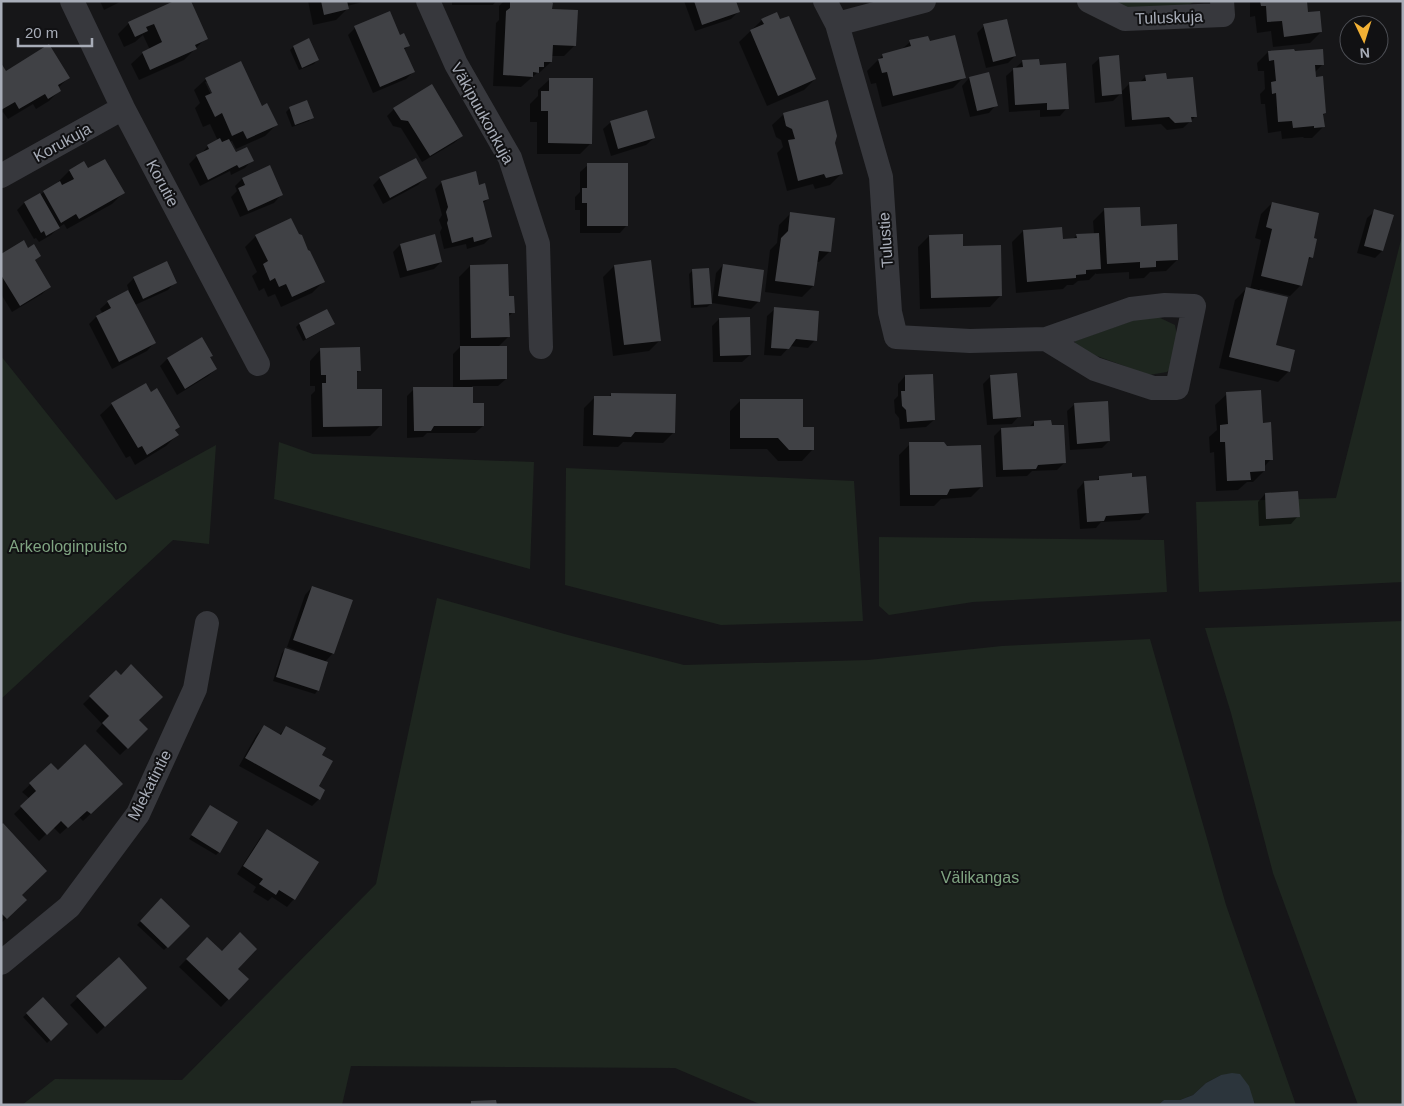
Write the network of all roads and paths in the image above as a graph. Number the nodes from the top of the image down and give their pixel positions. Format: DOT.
graph roads {
  1 [pos="72,1"];
  2 [pos="428,1"];
  3 [pos="825,1"];
  4 [pos="924,1"];
  5 [pos="1089,1"];
  6 [pos="1223,8"];
  7 [pos="837,24"];
  8 [pos="123,108"];
  9 [pos="1,176"];
  10 [pos="1046,339"];
  11 [pos="542,347"];
  12 [pos="258,364"];
  13 [pos="207,623"];
  14 [pos="1,963"];
  1 -- 8 [label="street, Korutie"];
  2 -- 11 [label="street, Väkipuukonkuja"];
  3 -- 7 [label="street, Tulustie"];
  4 -- 7 [label="street"];
  5 -- 6 [label="street, Tuluskuja"];
  7 -- 10 [label="street, Tulustie"];
  8 -- 9 [label="street, Korukuja"];
  8 -- 12 [label="street, Korutie"];
  10 -- 10 [label="street, Tulustie"];
  13 -- 14 [label="street, Miekatintie"];
}
